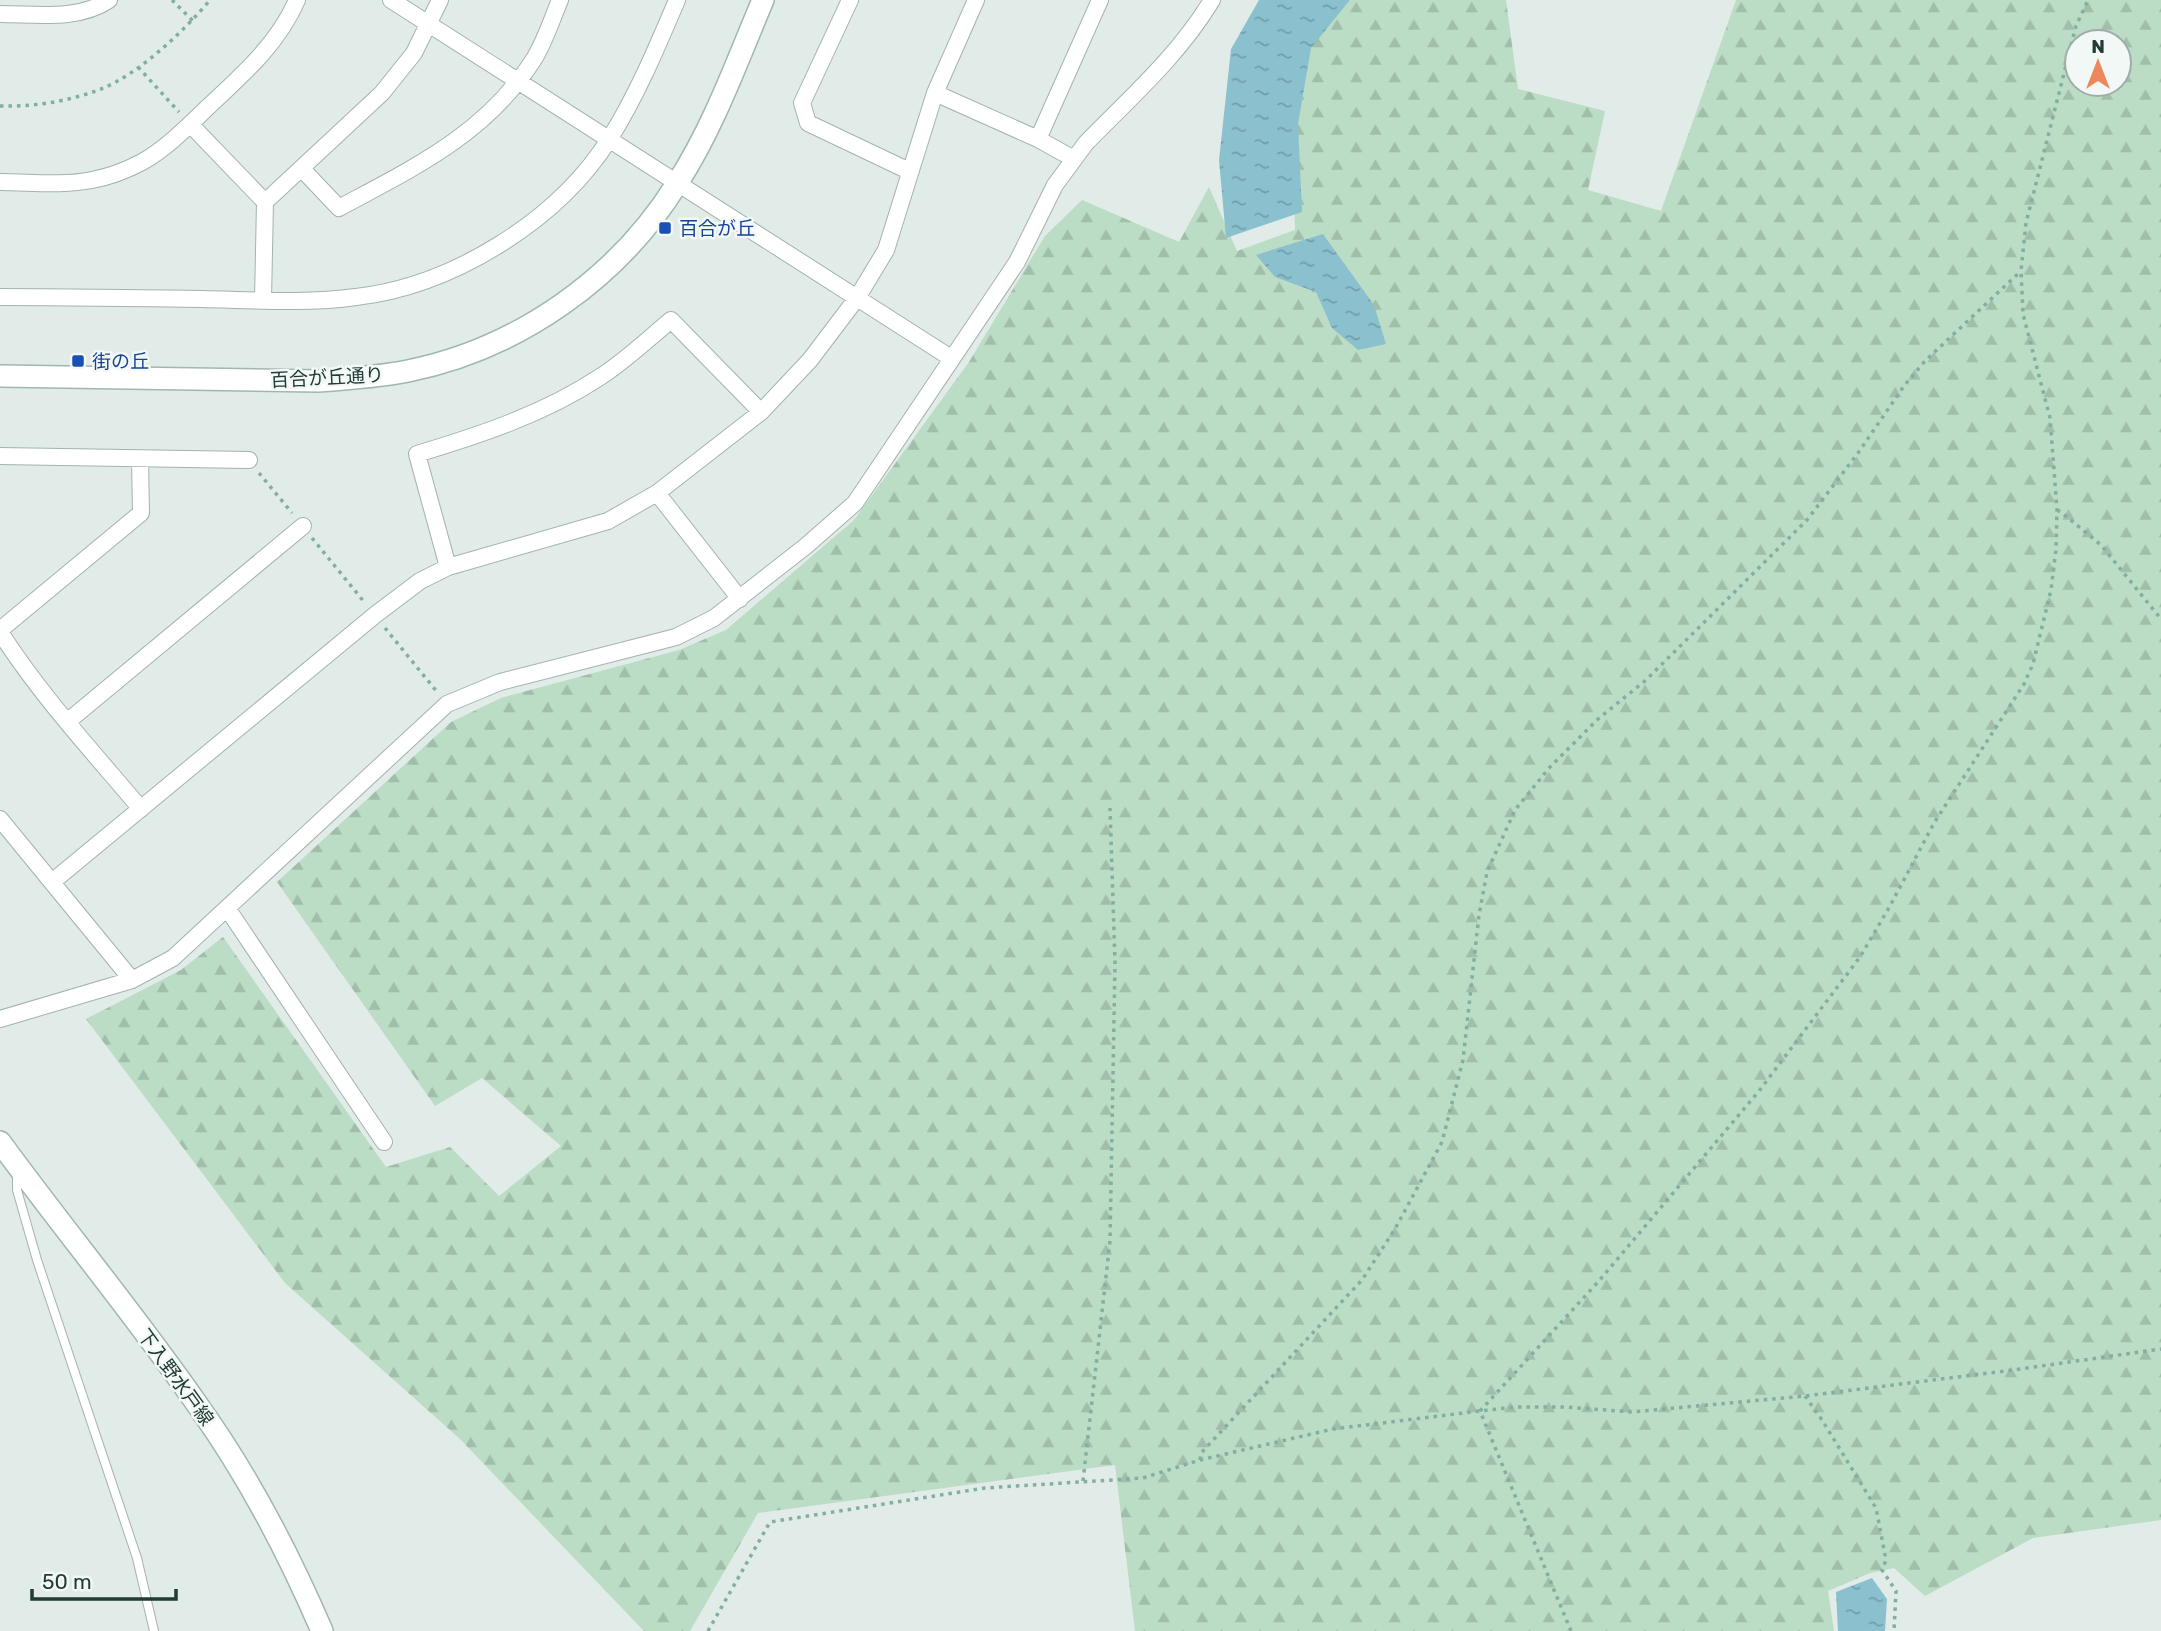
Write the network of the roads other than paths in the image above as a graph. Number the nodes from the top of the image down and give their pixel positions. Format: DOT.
graph roads {
  1 [pos="109,0"];
  2 [pos="298,0"];
  3 [pos="391,0"];
  4 [pos="440,0"];
  5 [pos="560,0"];
  6 [pos="677,0"];
  7 [pos="764,0"];
  8 [pos="850,0"];
  9 [pos="976,0"];
  10 [pos="1100,0"];
  11 [pos="1212,0"];
  12 [pos="54,7"];
  13 [pos="0,14"];
  14 [pos="429,25"];
  15 [pos="518,81"];
  16 [pos="935,93"];
  17 [pos="190,124"];
  18 [pos="1038,139"];
  19 [pos="609,140"];
  20 [pos="1074,159"];
  21 [pos="302,169"];
  22 [pos="909,171"];
  23 [pos="0,182"];
  24 [pos="677,184"];
  25 [pos="265,202"];
  26 [pos="0,297"];
  27 [pos="857,298"];
  28 [pos="263,300"];
  29 [pos="951,358"];
  30 [pos="0,376"];
  31 [pos="761,412"];
  32 [pos="0,456"];
  33 [pos="139,460"];
  34 [pos="249,460"];
  35 [pos="657,493"];
  36 [pos="303,526"];
  37 [pos="448,567"];
  38 [pos="740,599"];
  39 [pos="0,631"];
  40 [pos="67,722"];
  41 [pos="141,809"];
  42 [pos="0,819"];
  43 [pos="52,882"];
  44 [pos="227,908"];
  45 [pos="132,980"];
  46 [pos="0,1019"];
  47 [pos="0,1142"];
  48 [pos="384,1142"];
  49 [pos="17,1165"];
  50 [pos="154,1631"];
  51 [pos="322,1631"];
  1 -- 12 [label="street"];
  2 -- 17 [label="street"];
  3 -- 14 [label="street"];
  4 -- 14 [label="street"];
  5 -- 15 [label="street"];
  6 -- 19 [label="street"];
  7 -- 24 [label="street, 百合が丘通り"];
  8 -- 22 [label="street"];
  9 -- 16 [label="street"];
  10 -- 18 [label="street"];
  11 -- 20 [label="street"];
  12 -- 13 [label="street"];
  14 -- 15 [label="street"];
  14 -- 21 [label="street"];
  15 -- 19 [label="street"];
  15 -- 21 [label="street"];
  16 -- 18 [label="street"];
  16 -- 22 [label="street"];
  17 -- 23 [label="street"];
  17 -- 25 [label="street"];
  18 -- 20 [label="street"];
  19 -- 24 [label="street"];
  19 -- 28 [label="street"];
  20 -- 29 [label="street"];
  21 -- 25 [label="street"];
  22 -- 27 [label="street"];
  24 -- 27 [label="street"];
  24 -- 30 [label="street, 百合が丘通り"];
  25 -- 28 [label="street"];
  26 -- 28 [label="street"];
  27 -- 29 [label="street"];
  27 -- 31 [label="street"];
  29 -- 38 [label="street"];
  31 -- 35 [label="street"];
  31 -- 37 [label="street"];
  32 -- 33 [label="street"];
  33 -- 34 [label="street"];
  33 -- 39 [label="street"];
  35 -- 37 [label="street"];
  35 -- 38 [label="street"];
  36 -- 40 [label="street"];
  37 -- 41 [label="street"];
  38 -- 44 [label="street"];
  39 -- 40 [label="street"];
  40 -- 41 [label="street"];
  41 -- 43 [label="street"];
  42 -- 43 [label="street"];
  43 -- 45 [label="street"];
  44 -- 45 [label="street"];
  44 -- 48 [label="street"];
  45 -- 46 [label="street"];
  47 -- 49 [label="street, 下入野水戸線"];
  49 -- 50 [label="lane"];
  49 -- 51 [label="street, 下入野水戸線"];
}
